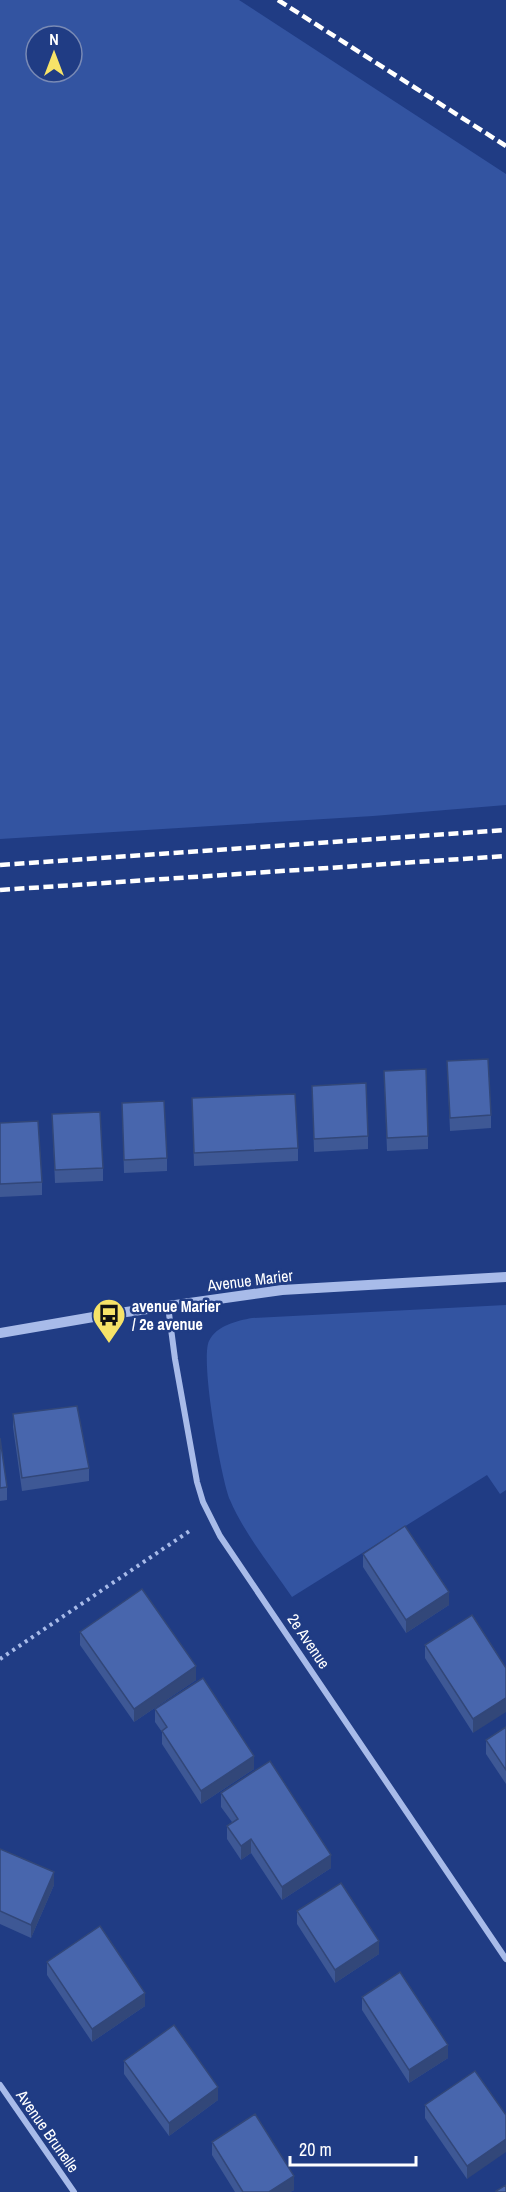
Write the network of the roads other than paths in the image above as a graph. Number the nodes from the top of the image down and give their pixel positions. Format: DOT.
graph roads {
  1 [pos="506,1277"];
  2 [pos="168,1306"];
  3 [pos="0,1333"];
  4 [pos="506,1959"];
  5 [pos="0,2085"];
  6 [pos="75,2192"];
  1 -- 2 [label="street, Avenue Marier"];
  2 -- 3 [label="street, Avenue Marier"];
  2 -- 4 [label="street, 2e Avenue"];
  5 -- 6 [label="street, Avenue Brunelle"];
}
